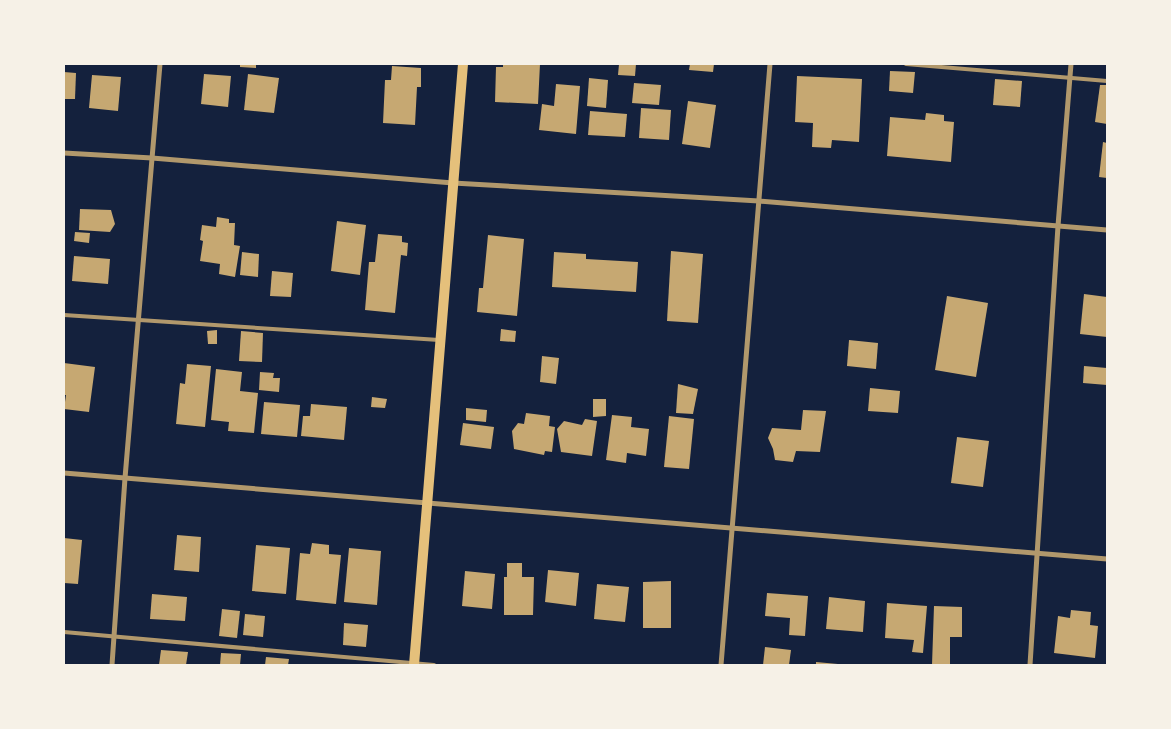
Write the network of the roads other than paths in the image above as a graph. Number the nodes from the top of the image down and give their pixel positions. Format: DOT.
graph roads {
  1 [pos="160,64"];
  2 [pos="462,64"];
  3 [pos="770,64"];
  4 [pos="906,64"];
  5 [pos="1071,64"];
  6 [pos="1070,78"];
  7 [pos="1107,81"];
  8 [pos="64,153"];
  9 [pos="152,158"];
  10 [pos="453,183"];
  11 [pos="759,201"];
  12 [pos="1058,226"];
  13 [pos="1107,230"];
  14 [pos="64,316"];
  15 [pos="138,322"];
  16 [pos="441,340"];
  17 [pos="64,473"];
  18 [pos="125,478"];
  19 [pos="428,504"];
  20 [pos="731,530"];
  21 [pos="1038,554"];
  22 [pos="1107,559"];
  23 [pos="64,632"];
  24 [pos="114,637"];
  25 [pos="414,664"];
  26 [pos="112,665"];
  27 [pos="434,665"];
  28 [pos="721,665"];
  29 [pos="1030,665"];
  1 -- 9 [label="street"];
  2 -- 10 [label="main road"];
  3 -- 11 [label="street"];
  4 -- 6 [label="lane"];
  5 -- 6 [label="street"];
  6 -- 7 [label="lane"];
  6 -- 12 [label="street"];
  8 -- 9 [label="street"];
  9 -- 10 [label="street"];
  9 -- 15 [label="street"];
  10 -- 11 [label="street"];
  10 -- 16 [label="main road"];
  11 -- 12 [label="street"];
  11 -- 20 [label="street"];
  12 -- 13 [label="street"];
  12 -- 21 [label="street"];
  14 -- 15 [label="lane"];
  15 -- 16 [label="lane"];
  15 -- 18 [label="street"];
  16 -- 19 [label="main road"];
  17 -- 18 [label="street"];
  18 -- 19 [label="street"];
  18 -- 24 [label="street"];
  19 -- 20 [label="street"];
  19 -- 25 [label="main road"];
  20 -- 21 [label="street"];
  20 -- 28 [label="street"];
  21 -- 22 [label="street"];
  21 -- 29 [label="street"];
  23 -- 24 [label="lane"];
  24 -- 25 [label="lane"];
  24 -- 26 [label="street"];
  25 -- 27 [label="lane"];
}
